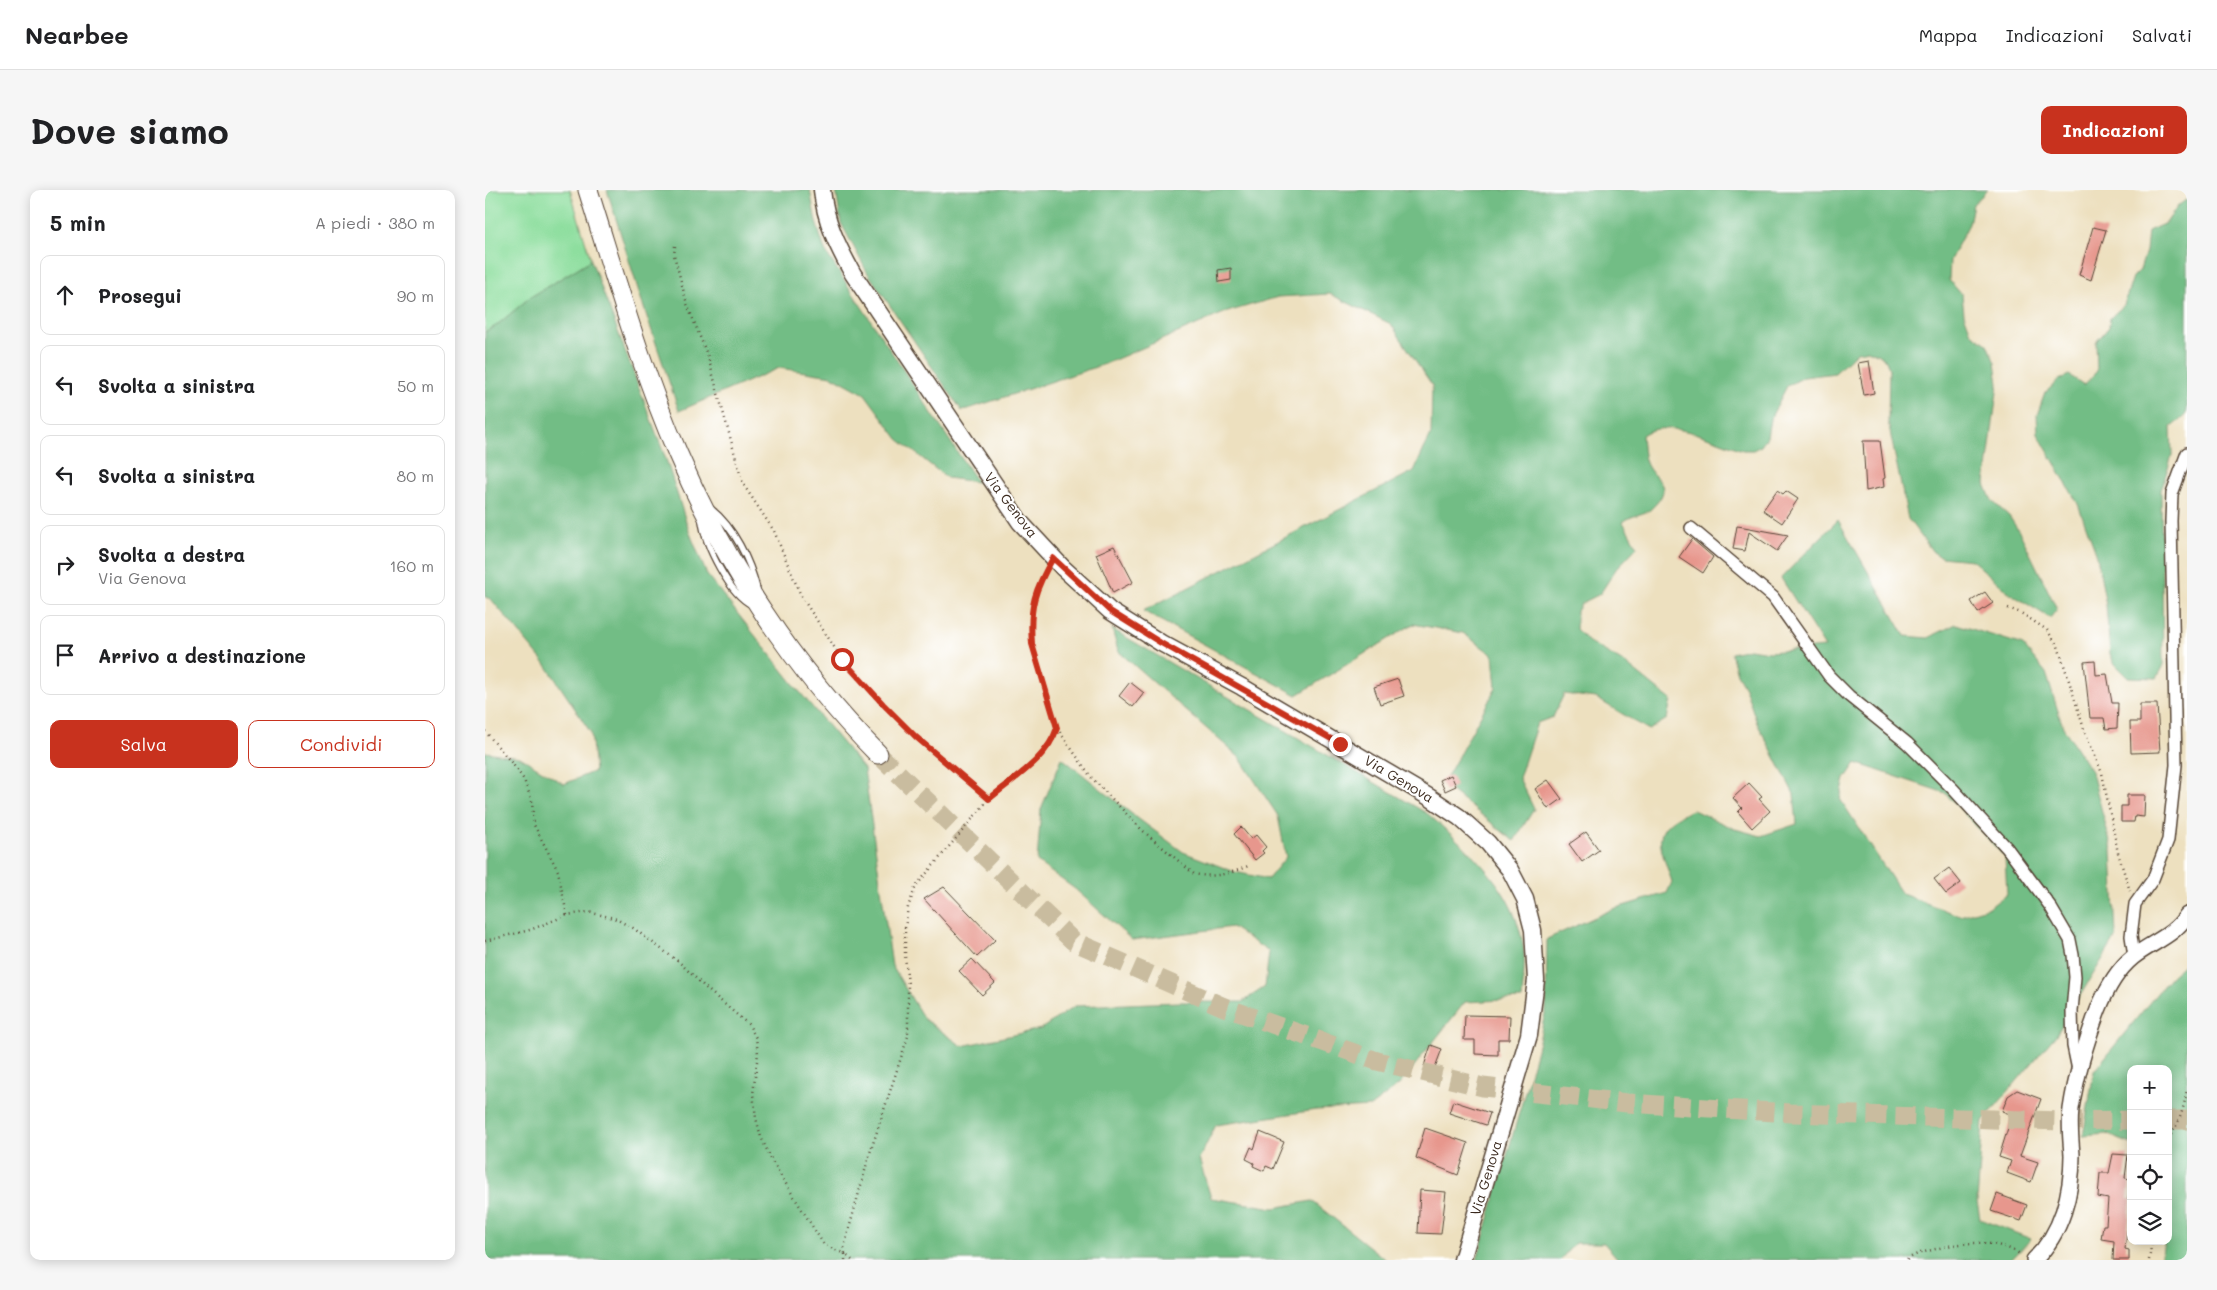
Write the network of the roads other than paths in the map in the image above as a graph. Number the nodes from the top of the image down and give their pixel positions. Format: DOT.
graph roads {
  1 [pos="588,190"];
  2 [pos="822,190"];
  3 [pos="2187,453"];
  4 [pos="1691,528"];
  5 [pos="879,754"];
  6 [pos="2187,915"];
  7 [pos="2134,956"];
  8 [pos="2079,1072"];
  9 [pos="2029,1258"];
  10 [pos="1462,1260"];
  1 -- 5 [label="highway"];
  2 -- 10 [label="main road, Via Genova"];
  3 -- 7 [label="street"];
  4 -- 8 [label="street"];
  6 -- 7 [label="street"];
  7 -- 8 [label="street"];
  8 -- 9 [label="street"];
}
